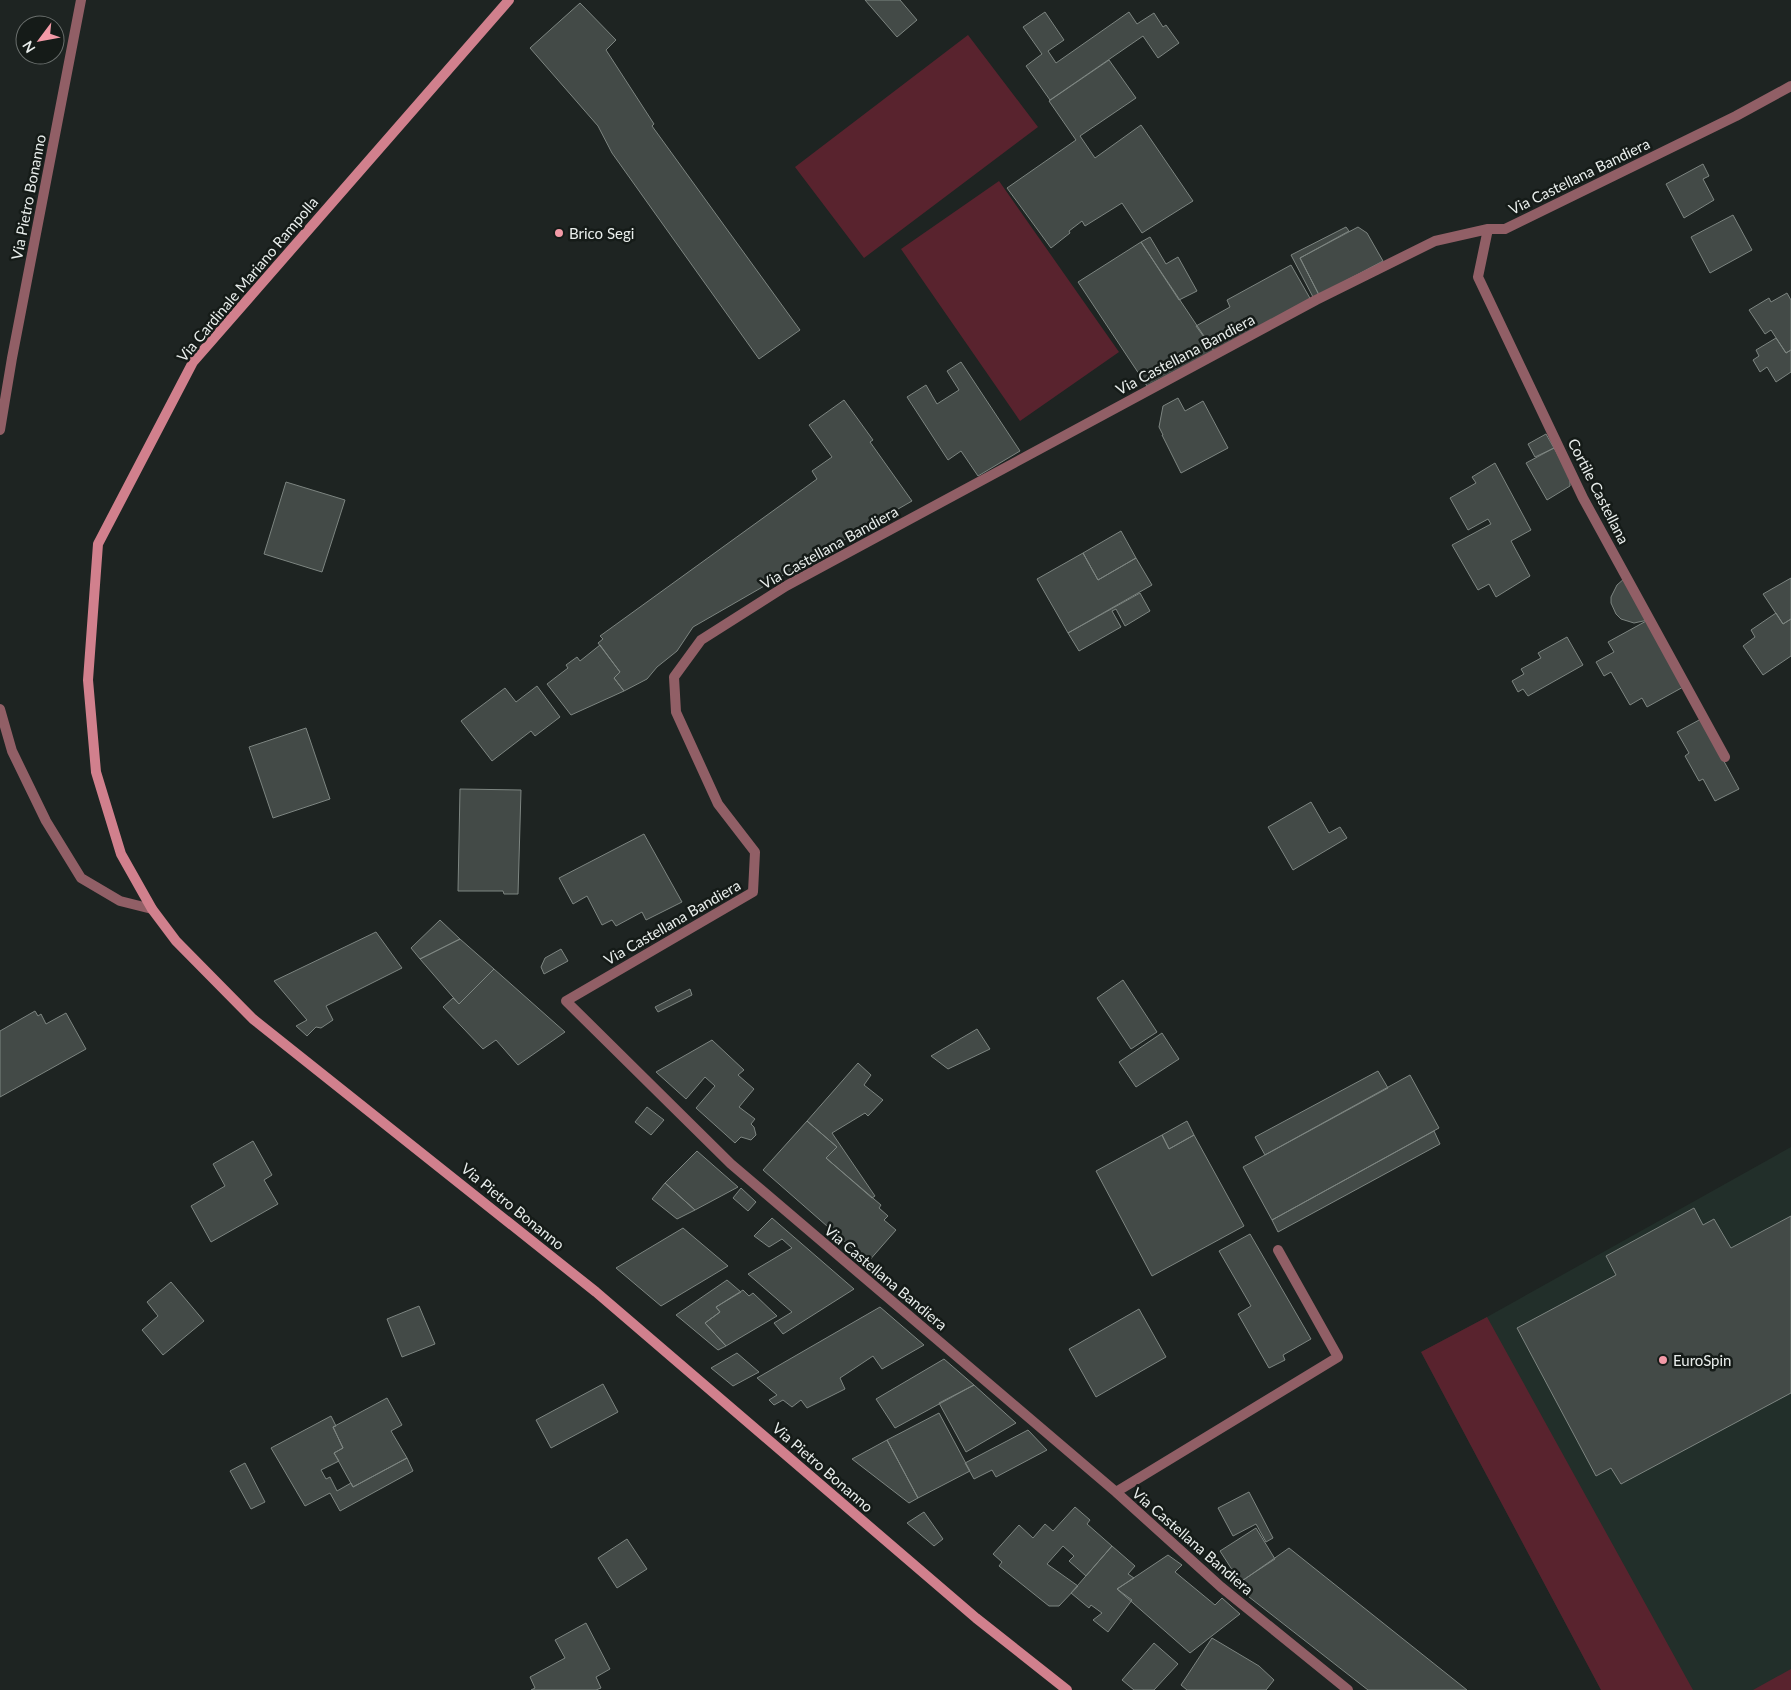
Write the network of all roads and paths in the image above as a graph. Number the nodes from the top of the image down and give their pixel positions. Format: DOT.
graph roads {
  1 [pos="81,0"];
  2 [pos="509,0"];
  3 [pos="1791,86"];
  4 [pos="1488,229"];
  5 [pos="0,430"];
  6 [pos="0,709"];
  7 [pos="1725,757"];
  8 [pos="152,909"];
  9 [pos="1278,1250"];
  10 [pos="1116,1492"];
  11 [pos="1067,1690"];
  12 [pos="1348,1690"];
  1 -- 5 [label="street, Via Pietro Bonanno"];
  2 -- 8 [label="street, Via Cardinale Mariano Rampolla"];
  3 -- 4 [label="street, Via Castellana Bandiera"];
  4 -- 7 [label="street, Cortile Castellana"];
  4 -- 10 [label="street, Via Castellana Bandiera"];
  6 -- 8 [label="street"];
  8 -- 11 [label="street, Via Pietro Bonanno"];
  9 -- 10 [label="street"];
  10 -- 12 [label="street, Via Castellana Bandiera"];
}
